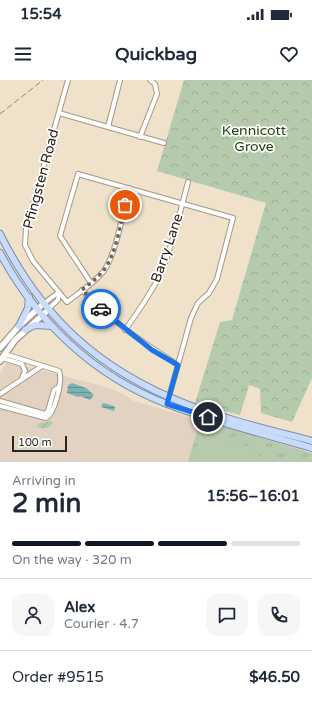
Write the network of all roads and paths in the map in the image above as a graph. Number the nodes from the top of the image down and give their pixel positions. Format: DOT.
graph roads {
  1 [pos="68,80"];
  2 [pos="120,80"];
  3 [pos="150,80"];
  4 [pos="59,112"];
  5 [pos="108,127"];
  6 [pos="140,137"];
  7 [pos="164,143"];
  8 [pos="188,182"];
  9 [pos="129,188"];
  10 [pos="182,203"];
  11 [pos="0,234"];
  12 [pos="0,253"];
  13 [pos="91,283"];
  14 [pos="82,290"];
  15 [pos="59,292"];
  16 [pos="29,297"];
  17 [pos="43,304"];
  18 [pos="37,309"];
  19 [pos="48,310"];
  20 [pos="42,314"];
  21 [pos="19,326"];
  22 [pos="52,326"];
  23 [pos="25,330"];
  24 [pos="125,330"];
  25 [pos="0,348"];
  26 [pos="2,356"];
  27 [pos="178,365"];
  28 [pos="42,366"];
  29 [pos="22,378"];
  30 [pos="59,387"];
  31 [pos="0,394"];
  32 [pos="169,397"];
  33 [pos="0,401"];
  34 [pos="167,404"];
  35 [pos="0,406"];
  36 [pos="312,441"];
  37 [pos="312,448"];
  1 -- 4 [label="street, Pfingsten Road"];
  2 -- 5 [label="street"];
  3 -- 6 [label="street"];
  4 -- 5 [label="street"];
  4 -- 15 [label="street, Pfingsten Road"];
  5 -- 6 [label="street"];
  6 -- 7 [label="street"];
  8 -- 10 [label="street, Barry Lane"];
  9 -- 10 [label="street"];
  9 -- 13 [label="street"];
  9 -- 13 [label="street"];
  10 -- 24 [label="street, Barry Lane"];
  10 -- 27 [label="street"];
  11 -- 17 [label="main road"];
  12 -- 16 [label="main road"];
  13 -- 14 [label="street"];
  14 -- 15 [label="street"];
  14 -- 24 [label="street"];
  15 -- 17 [label="street"];
  15 -- 19 [label="street"];
  16 -- 18 [label="main road"];
  16 -- 21 [label="main road"];
  17 -- 18 [label="main road"];
  17 -- 19 [label="main road"];
  18 -- 20 [label="main road"];
  18 -- 21 [label="main road"];
  19 -- 20 [label="main road"];
  19 -- 32 [label="main road"];
  20 -- 22 [label="main road"];
  20 -- 23 [label="main road"];
  21 -- 25 [label="main road"];
  22 -- 23 [label="main road"];
  22 -- 34 [label="main road"];
  23 -- 26 [label="main road"];
  24 -- 27 [label="street"];
  26 -- 28 [label="street"];
  26 -- 29 [label="street"];
  27 -- 32 [label="street"];
  28 -- 29 [label="street"];
  28 -- 30 [label="street"];
  29 -- 31 [label="street"];
  30 -- 33 [label="street"];
  30 -- 35 [label="street"];
  32 -- 34 [label="street"];
  32 -- 36 [label="main road"];
  34 -- 37 [label="main road"];
}
